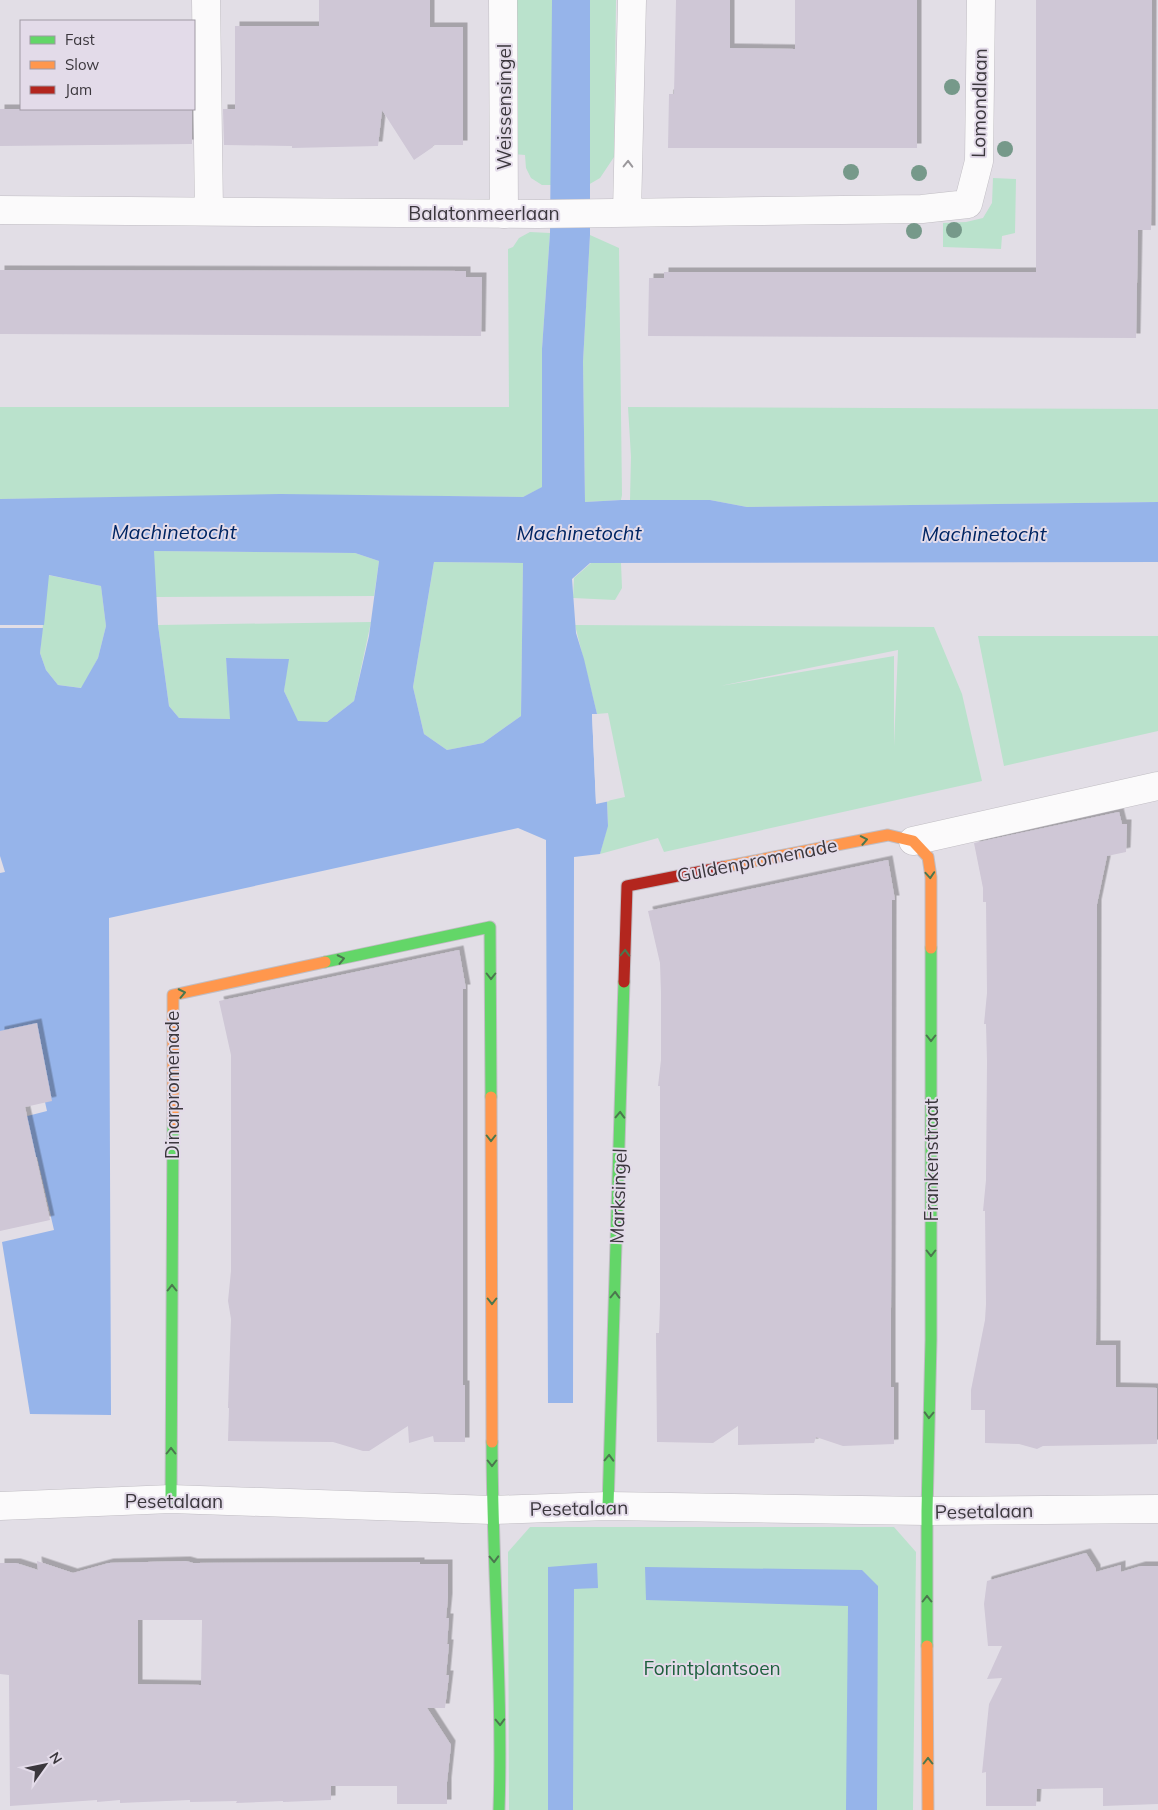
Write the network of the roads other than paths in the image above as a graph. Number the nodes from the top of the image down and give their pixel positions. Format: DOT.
graph roads {
  1 [pos="206,0"];
  2 [pos="503,0"];
  3 [pos="632,0"];
  4 [pos="981,0"];
  5 [pos="968,204"];
  6 [pos="0,210"];
  7 [pos="209,211"];
  8 [pos="614,212"];
  9 [pos="504,214"];
  10 [pos="1158,786"];
  11 [pos="900,838"];
  12 [pos="627,886"];
  13 [pos="171,1499"];
  14 [pos="0,1506"];
  15 [pos="608,1506"];
  16 [pos="1158,1508"];
  17 [pos="492,1510"];
  18 [pos="927,1511"];
  19 [pos="499,1810"];
  20 [pos="928,1810"];
  1 -- 7 [label="street"];
  2 -- 9 [label="street, Weissensingel"];
  8 -- 3 [label="street, one-way"];
  4 -- 5 [label="street, Lomondlaan"];
  5 -- 8 [label="street, Balatonmeerlaan"];
  6 -- 7 [label="street, Balatonmeerlaan"];
  7 -- 9 [label="street, Balatonmeerlaan"];
  8 -- 9 [label="street, Balatonmeerlaan"];
  10 -- 11 [label="street, Guldenpromenade"];
  12 -- 11 [label="street, Guldenpromenade, one-way"];
  11 -- 18 [label="street, Frankenstraat, one-way"];
  15 -- 12 [label="street, Marksingel, one-way"];
  13 -- 14 [label="street, Pesetalaan"];
  13 -- 17 [label="street, Pesetalaan"];
  13 -- 17 [label="street, Dinarpromenade, one-way"];
  15 -- 17 [label="street, Pesetalaan"];
  15 -- 18 [label="street, Pesetalaan"];
  16 -- 18 [label="street, Pesetalaan"];
  17 -- 19 [label="street, one-way"];
  20 -- 18 [label="street, one-way"];
}
